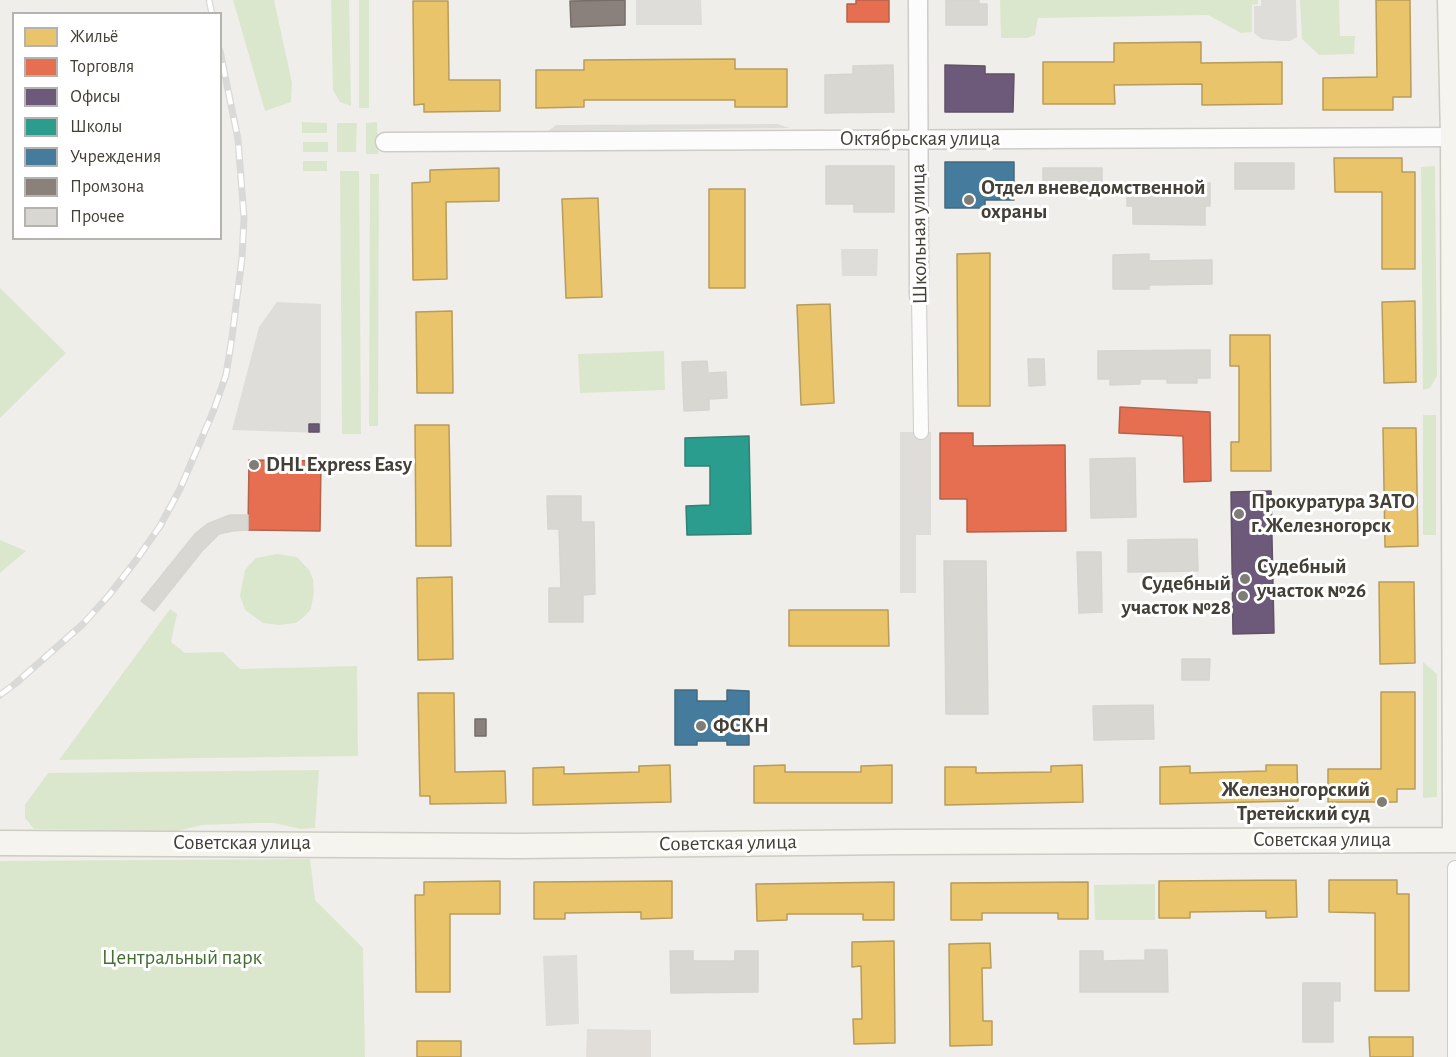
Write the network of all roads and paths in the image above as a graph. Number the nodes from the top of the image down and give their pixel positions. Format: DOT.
graph roads {
  1 [pos="918,0"];
  2 [pos="1450,0"];
  3 [pos="1454,137"];
  4 [pos="918,139"];
  5 [pos="385,142"];
  6 [pos="919,296"];
  7 [pos="921,432"];
  8 [pos="1456,840"];
  9 [pos="0,843"];
  10 [pos="1455,868"];
  11 [pos="1455,1057"];
  1 -- 4 [label="street, Школьная улица"];
  2 -- 3 [label="main road"];
  3 -- 4 [label="street, Октябрьская улица"];
  3 -- 8 [label="main road"];
  4 -- 5 [label="street, Октябрьская улица"];
  4 -- 6 [label="street, Школьная улица"];
  6 -- 7 [label="street, Школьная улица"];
  8 -- 9 [label="main road, Советская улица"];
  10 -- 11 [label="street"];
}
